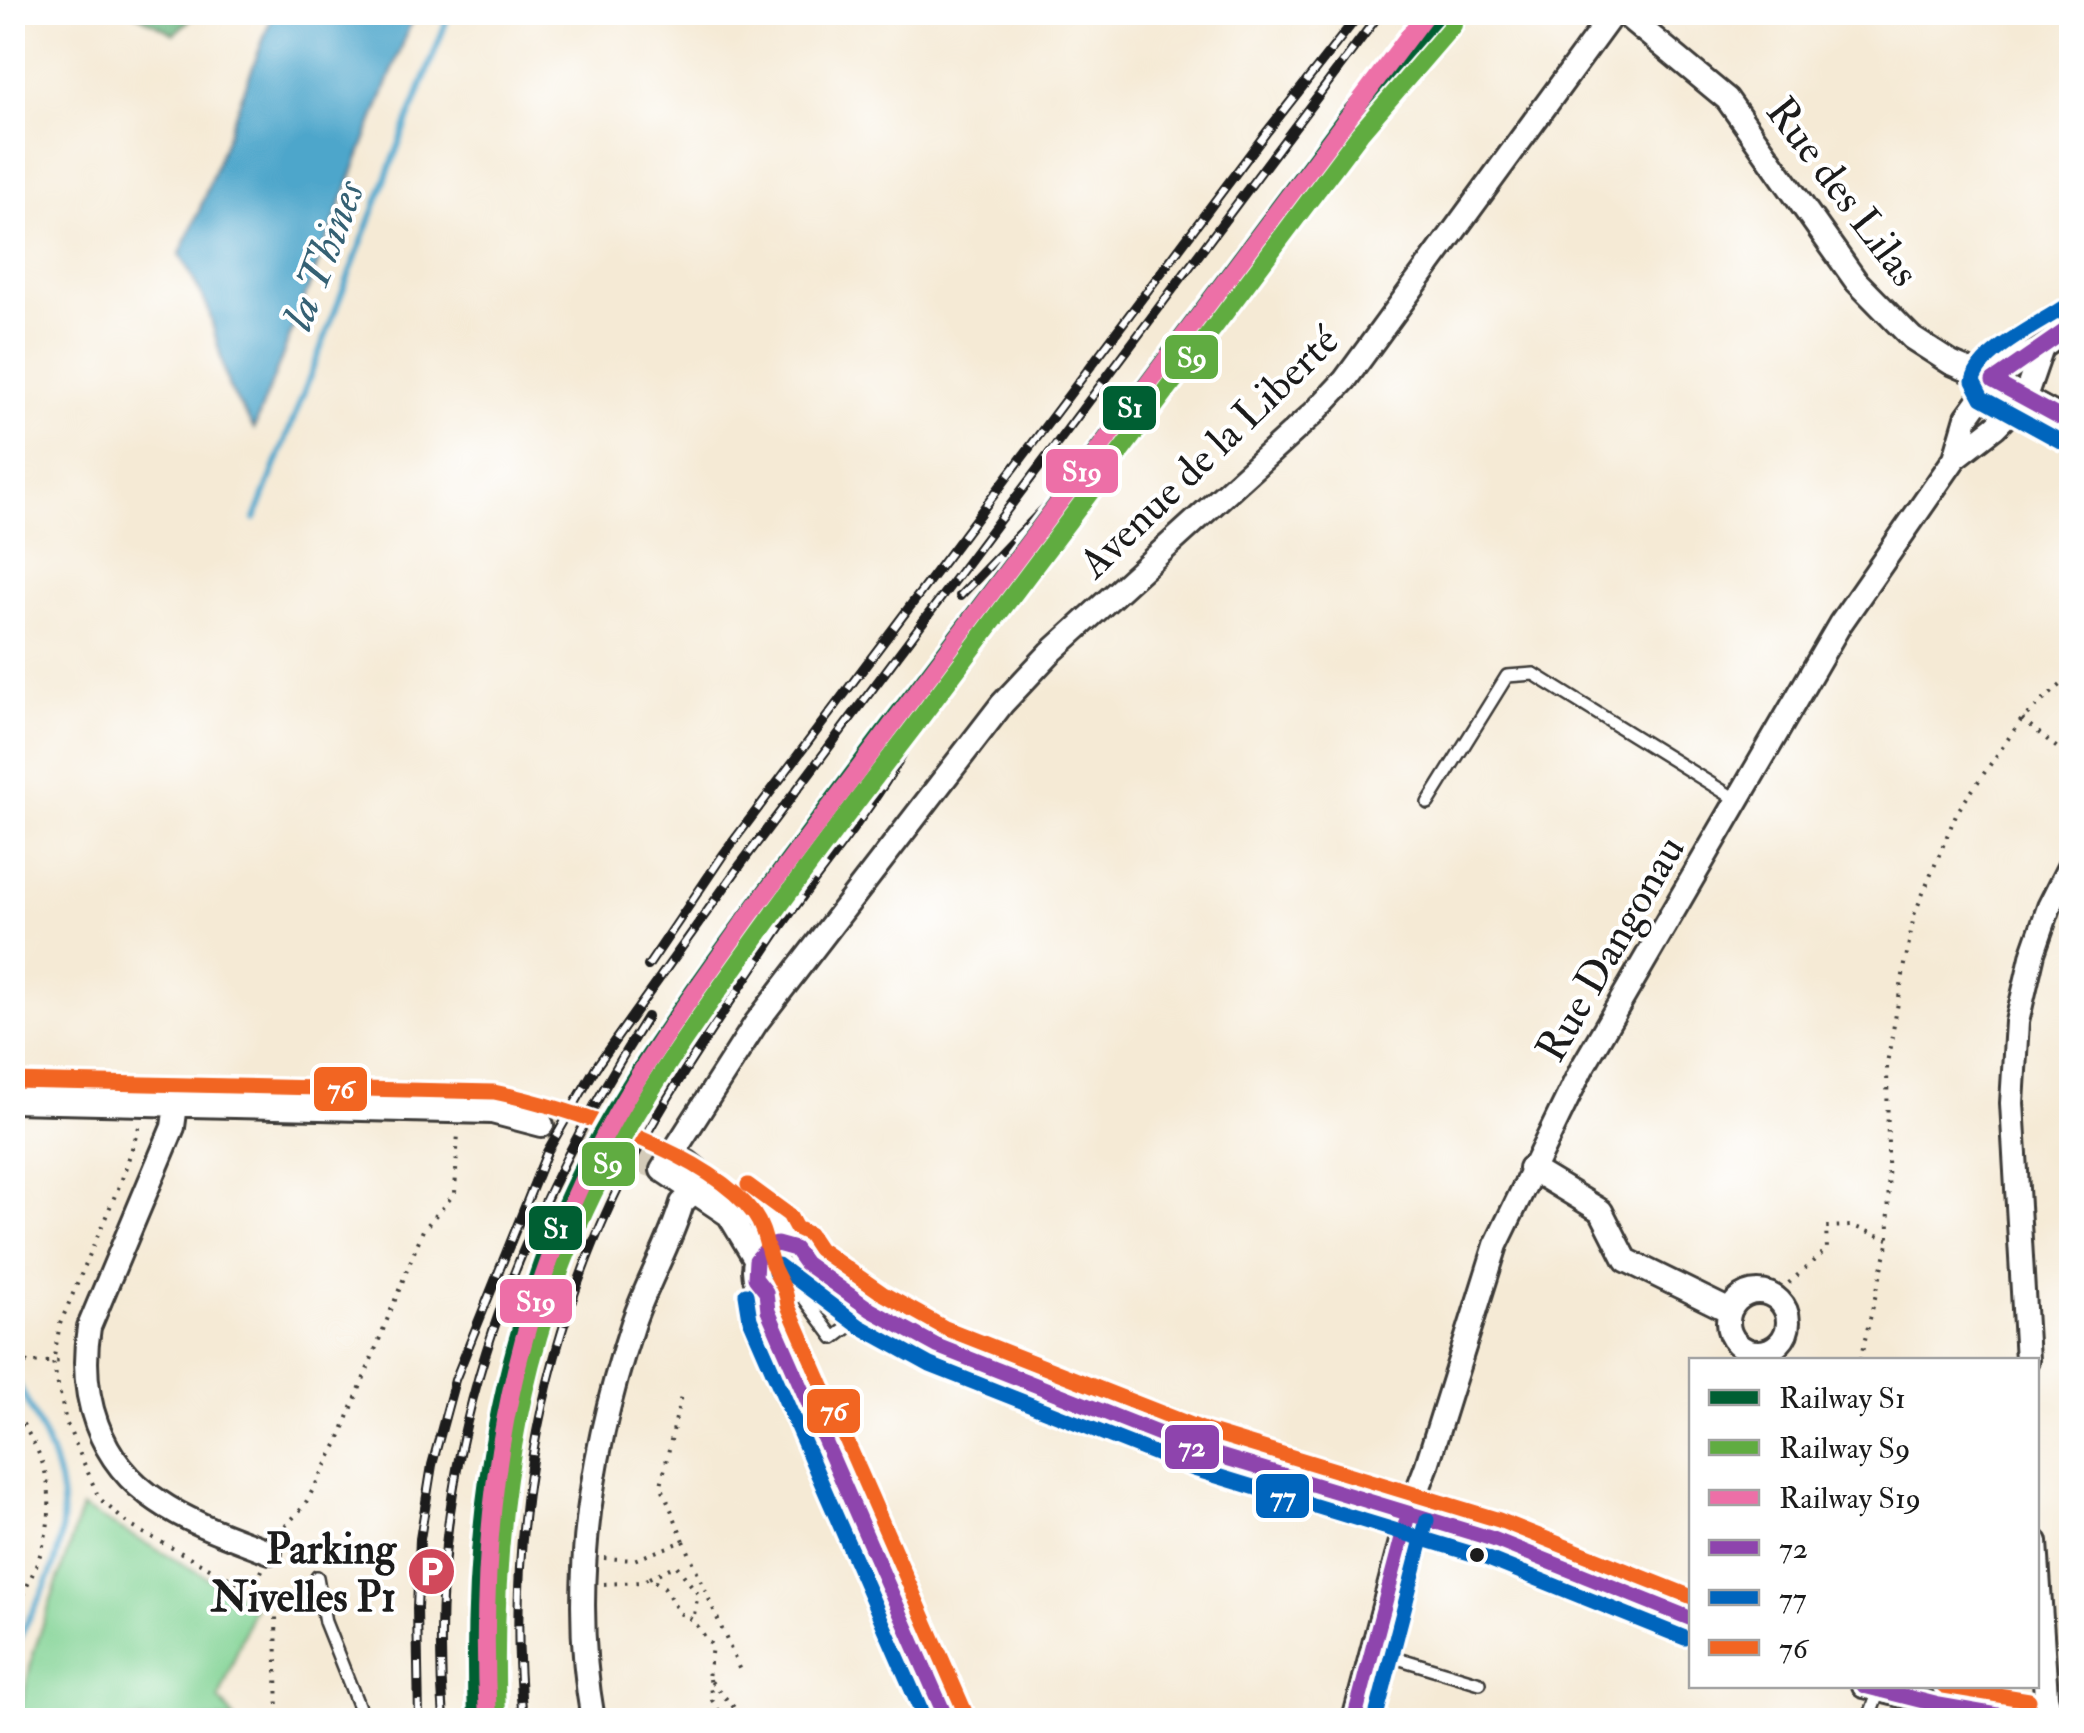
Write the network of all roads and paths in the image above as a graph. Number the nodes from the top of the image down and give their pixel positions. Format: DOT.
graph roads {
  1 [pos="1614,12"];
  2 [pos="1622,12"];
  3 [pos="2072,326"];
  4 [pos="2042,348"];
  5 [pos="1993,380"];
  6 [pos="2025,398"];
  7 [pos="2072,424"];
  8 [pos="1954,458"];
  9 [pos="2072,674"];
  10 [pos="2022,720"];
  11 [pos="2072,760"];
  12 [pos="1738,800"];
  13 [pos="1428,803"];
  14 [pos="2072,862"];
  15 [pos="12,1100"];
  16 [pos="142,1104"];
  17 [pos="176,1105"];
  18 [pos="458,1112"];
  19 [pos="542,1124"];
  20 [pos="1530,1168"];
  21 [pos="662,1170"];
  22 [pos="695,1191"];
  23 [pos="748,1211"];
  24 [pos="1890,1240"];
  25 [pos="781,1244"];
  26 [pos="756,1260"];
  27 [pos="805,1263"];
  28 [pos="797,1290"];
  29 [pos="766,1292"];
  30 [pos="1773,1297"];
  31 [pos="871,1310"];
  32 [pos="1730,1311"];
  33 [pos="12,1355"];
  34 [pos="1742,1355"];
  35 [pos="1860,1358"];
  36 [pos="2026,1358"];
  37 [pos="52,1362"];
  38 [pos="682,1391"];
  39 [pos="12,1406"];
  40 [pos="1408,1516"];
  41 [pos="684,1540"];
  42 [pos="270,1552"];
  43 [pos="583,1558"];
  44 [pos="317,1577"];
  45 [pos="649,1578"];
  46 [pos="260,1584"];
  47 [pos="582,1584"];
  48 [pos="2039,1588"];
  49 [pos="12,1616"];
  50 [pos="1689,1618"];
  51 [pos="692,1620"];
  52 [pos="1374,1651"];
  53 [pos="740,1673"];
  54 [pos="708,1678"];
  55 [pos="1480,1683"];
  56 [pos="1871,1688"];
  57 [pos="278,1720"];
  58 [pos="364,1720"];
  59 [pos="594,1720"];
  60 [pos="725,1720"];
  61 [pos="745,1720"];
  62 [pos="947,1720"];
  63 [pos="1354,1720"];
  64 [pos="1868,1720"];
  65 [pos="2026,1720"];
  66 [pos="2052,1720"];
  1 -- 21 [label="street, Avenue de la Liberté"];
  2 -- 5 [label="street, Rue des Lilas"];
  3 -- 4 [label="street"];
  4 -- 5 [label="street"];
  4 -- 6 [label="street"];
  5 -- 6 [label="street, Rue des Lilas"];
  5 -- 8 [label="street, Rue Dangonau"];
  6 -- 7 [label="street, Rue des Lilas"];
  6 -- 8 [label="street, Rue Dangonau"];
  8 -- 12 [label="street, Rue Dangonau"];
  9 -- 10 [label="path"];
  10 -- 11 [label="path"];
  10 -- 24 [label="path"];
  12 -- 13 [label="lane"];
  12 -- 20 [label="street, Rue Dangonau"];
  14 -- 36 [label="street"];
  15 -- 16 [label="street"];
  16 -- 17 [label="street"];
  16 -- 37 [label="path"];
  17 -- 18 [label="street"];
  17 -- 42 [label="street"];
  18 -- 19 [label="street"];
  18 -- 42 [label="path"];
  20 -- 32 [label="street"];
  20 -- 40 [label="street, Rue Dangonau"];
  21 -- 22 [label="street"];
  21 -- 23 [label="street"];
  22 -- 23 [label="street"];
  22 -- 26 [label="street"];
  22 -- 43 [label="street"];
  23 -- 25 [label="street"];
  24 -- 30 [label="path"];
  24 -- 35 [label="path"];
  25 -- 26 [label="street"];
  25 -- 27 [label="street"];
  26 -- 29 [label="street"];
  27 -- 28 [label="street"];
  27 -- 31 [label="street"];
  28 -- 29 [label="street"];
  28 -- 31 [label="lane"];
  29 -- 62 [label="street"];
  30 -- 32 [label="street"];
  30 -- 34 [label="street"];
  31 -- 40 [label="street"];
  32 -- 34 [label="street"];
  33 -- 37 [label="path"];
  37 -- 46 [label="path"];
  38 -- 41 [label="path"];
  39 -- 49 [label="path"];
  40 -- 50 [label="street"];
  40 -- 52 [label="street, Rue Dangonau"];
  41 -- 43 [label="path"];
  41 -- 53 [label="path"];
  42 -- 46 [label="path"];
  43 -- 47 [label="street"];
  44 -- 58 [label="lane"];
  45 -- 47 [label="path"];
  45 -- 51 [label="path"];
  45 -- 51 [label="path"];
  46 -- 57 [label="path"];
  47 -- 59 [label="street"];
  48 -- 66 [label="street"];
  51 -- 54 [label="path"];
  52 -- 55 [label="lane"];
  52 -- 63 [label="street, Rue Dangonau"];
  54 -- 60 [label="path"];
  54 -- 61 [label="path"];
  56 -- 64 [label="lane"];
  56 -- 65 [label="street"];
}
